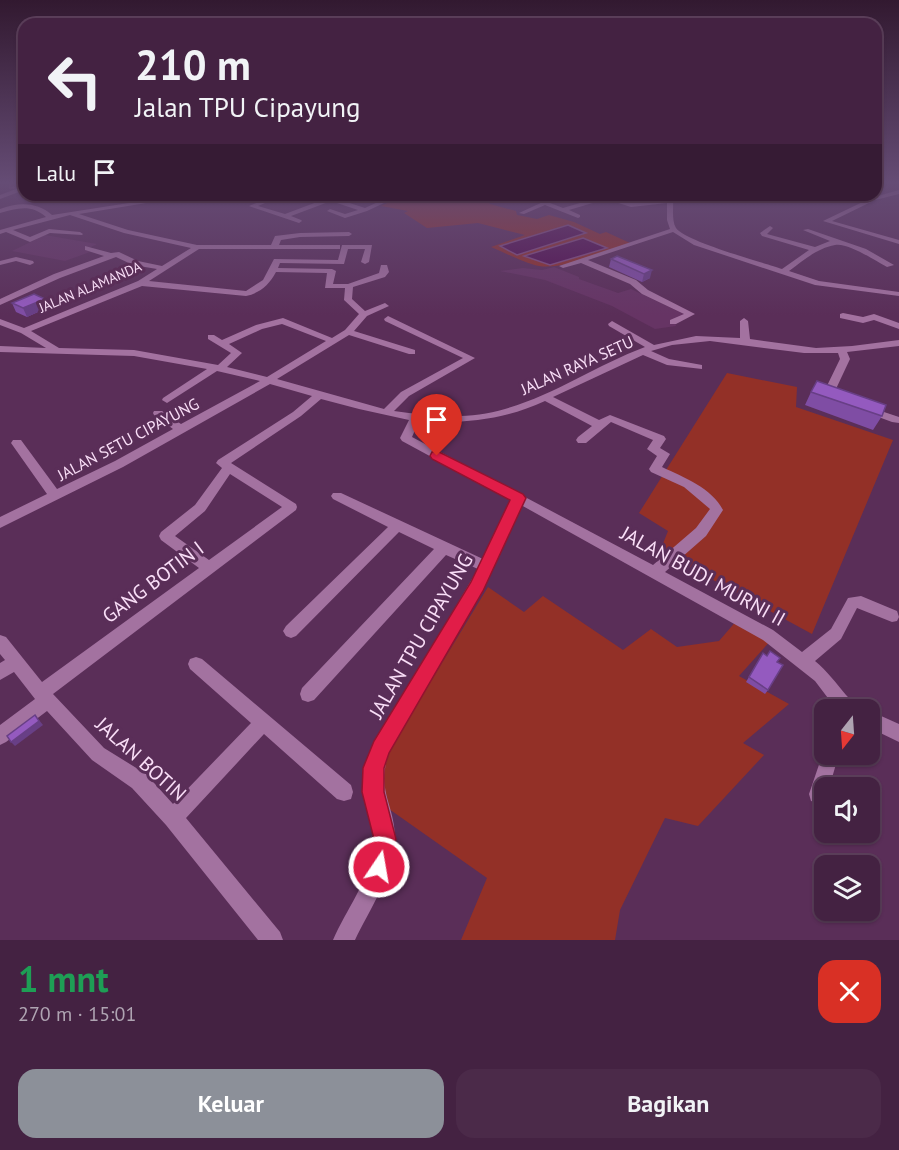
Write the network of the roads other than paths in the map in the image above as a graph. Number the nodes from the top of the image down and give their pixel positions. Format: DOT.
graph roads {
  1 [pos="111,227"];
  2 [pos="670,227"];
  3 [pos="813,227"];
  4 [pos="846,227"];
  5 [pos="770,228"];
  6 [pos="672,230"];
  7 [pos="4,231"];
  8 [pos="80,234"];
  9 [pos="349,234"];
  10 [pos="838,241"];
  11 [pos="899,242"];
  12 [pos="196,247"];
  13 [pos="274,247"];
  14 [pos="336,247"];
  15 [pos="88,249"];
  16 [pos="815,249"];
  17 [pos="111,256"];
  18 [pos="897,258"];
  19 [pos="880,260"];
  20 [pos="583,261"];
  21 [pos="365,262"];
  22 [pos="0,263"];
  23 [pos="30,263"];
  24 [pos="891,265"];
  25 [pos="563,266"];
  26 [pos="384,267"];
  27 [pos="161,268"];
  28 [pos="273,270"];
  29 [pos="782,272"];
  30 [pos="141,283"];
  31 [pos="349,286"];
  32 [pos="899,294"];
  33 [pos="0,302"];
  34 [pos="385,306"];
  35 [pos="364,314"];
  36 [pos="843,315"];
  37 [pos="0,321"];
  38 [pos="744,321"];
  39 [pos="612,324"];
  40 [pos="381,326"];
  41 [pos="899,326"];
  42 [pos="24,331"];
  43 [pos="348,332"];
  44 [pos="211,337"];
  45 [pos="697,339"];
  46 [pos="745,340"];
  47 [pos="333,341"];
  48 [pos="899,343"];
  49 [pos="221,344"];
  50 [pos="0,349"];
  51 [pos="56,350"];
  52 [pos="649,350"];
  53 [pos="842,351"];
  54 [pos="412,352"];
  55 [pos="699,367"];
  56 [pos="218,368"];
  57 [pos="269,380"];
  58 [pos="318,394"];
  59 [pos="544,397"];
  60 [pos="167,400"];
  61 [pos="388,411"];
  62 [pos="158,413"];
  63 [pos="416,417"];
  64 [pos="896,420"];
  65 [pos="600,425"];
  66 [pos="182,430"];
  67 [pos="582,440"];
  68 [pos="17,443"];
  69 [pos="229,467"];
  70 [pos="55,495"];
  71 [pos="337,496"];
  72 [pos="518,498"];
  73 [pos="0,523"];
  74 [pos="397,526"];
  75 [pos="444,548"];
  76 [pos="208,567"];
  77 [pos="486,567"];
  78 [pos="655,572"];
  79 [pos="892,616"];
  80 [pos="291,631"];
  81 [pos="0,642"];
  82 [pos="803,661"];
  83 [pos="196,664"];
  84 [pos="8,667"];
  85 [pos="308,694"];
  86 [pos="44,697"];
  87 [pos="839,699"];
  88 [pos="264,722"];
  89 [pos="880,724"];
  90 [pos="899,733"];
  91 [pos="0,736"];
  92 [pos="344,792"];
  93 [pos="173,818"];
  94 [pos="272,940"];
  95 [pos="344,940"];
  1 -- 12 [label="street"];
  2 -- 6 [label="street"];
  3 -- 10 [label="street"];
  4 -- 11 [label="street"];
  5 -- 16 [label="street"];
  6 -- 20 [label="street"];
  6 -- 29 [label="street"];
  7 -- 8 [label="street"];
  9 -- 13 [label="street"];
  10 -- 16 [label="street"];
  10 -- 19 [label="street"];
  12 -- 13 [label="street"];
  12 -- 27 [label="street, JALAN ALAMANDA"];
  13 -- 14 [label="street"];
  15 -- 17 [label="street"];
  16 -- 29 [label="street"];
  17 -- 27 [label="street"];
  17 -- 33 [label="street"];
  18 -- 19 [label="street"];
  19 -- 24 [label="street"];
  20 -- 25 [label="street"];
  20 -- 45 [label="street"];
  21 -- 28 [label="street"];
  22 -- 23 [label="street"];
  26 -- 31 [label="street"];
  27 -- 30 [label="street, JALAN ALAMANDA"];
  28 -- 30 [label="street"];
  28 -- 31 [label="street"];
  29 -- 32 [label="street"];
  30 -- 42 [label="street, JALAN ALAMANDA"];
  31 -- 35 [label="street"];
  34 -- 35 [label="street"];
  35 -- 43 [label="street, JALAN SETU CIPAYUNG"];
  36 -- 41 [label="street"];
  37 -- 42 [label="street"];
  38 -- 46 [label="street"];
  39 -- 52 [label="street"];
  40 -- 43 [label="street"];
  40 -- 54 [label="street"];
  40 -- 61 [label="street"];
  42 -- 51 [label="street"];
  43 -- 47 [label="street, JALAN SETU CIPAYUNG"];
  44 -- 49 [label="street"];
  45 -- 46 [label="street, JALAN RAYA SETU"];
  45 -- 52 [label="street, JALAN RAYA SETU"];
  46 -- 53 [label="street, JALAN RAYA SETU"];
  47 -- 49 [label="street"];
  47 -- 57 [label="street, JALAN SETU CIPAYUNG"];
  48 -- 53 [label="street, JALAN RAYA SETU"];
  49 -- 56 [label="street"];
  50 -- 51 [label="street, JALAN RAYA SETU"];
  51 -- 56 [label="street, JALAN RAYA SETU"];
  52 -- 55 [label="street"];
  52 -- 59 [label="street, JALAN RAYA SETU"];
  53 -- 64 [label="street"];
  56 -- 57 [label="street, JALAN RAYA SETU"];
  56 -- 60 [label="street"];
  57 -- 58 [label="street, JALAN RAYA SETU"];
  57 -- 66 [label="street, JALAN SETU CIPAYUNG"];
  58 -- 61 [label="street, JALAN RAYA SETU"];
  58 -- 69 [label="street"];
  59 -- 63 [label="street, JALAN RAYA SETU"];
  59 -- 65 [label="street"];
  61 -- 63 [label="street, JALAN RAYA SETU"];
  62 -- 66 [label="street"];
  63 -- 72 [label="street"];
  65 -- 67 [label="street"];
  65 -- 78 [label="street"];
  66 -- 70 [label="street, JALAN SETU CIPAYUNG"];
  68 -- 70 [label="street"];
  69 -- 76 [label="street"];
  69 -- 76 [label="street, GANG BOTIN I"];
  70 -- 73 [label="street, JALAN SETU CIPAYUNG"];
  71 -- 74 [label="street"];
  72 -- 77 [label="street, JALAN TPU CIPAYUNG"];
  72 -- 78 [label="street, JALAN BUDI MURNI II"];
  74 -- 75 [label="street"];
  74 -- 80 [label="street"];
  75 -- 77 [label="street"];
  75 -- 85 [label="street"];
  76 -- 86 [label="street, GANG BOTIN I"];
  77 -- 95 [label="street, JALAN TPU CIPAYUNG"];
  78 -- 82 [label="street, JALAN BUDI MURNI II"];
  79 -- 82 [label="street"];
  81 -- 84 [label="street, JALAN BOTIN"];
  82 -- 87 [label="street, JALAN BUDI MURNI II"];
  83 -- 88 [label="street"];
  84 -- 86 [label="street, JALAN BOTIN"];
  86 -- 91 [label="street, GANG BOTIN I"];
  86 -- 93 [label="street, JALAN BOTIN"];
  88 -- 92 [label="street"];
  88 -- 93 [label="street"];
  89 -- 90 [label="street"];
  93 -- 94 [label="street, JALAN BOTIN"];
}
